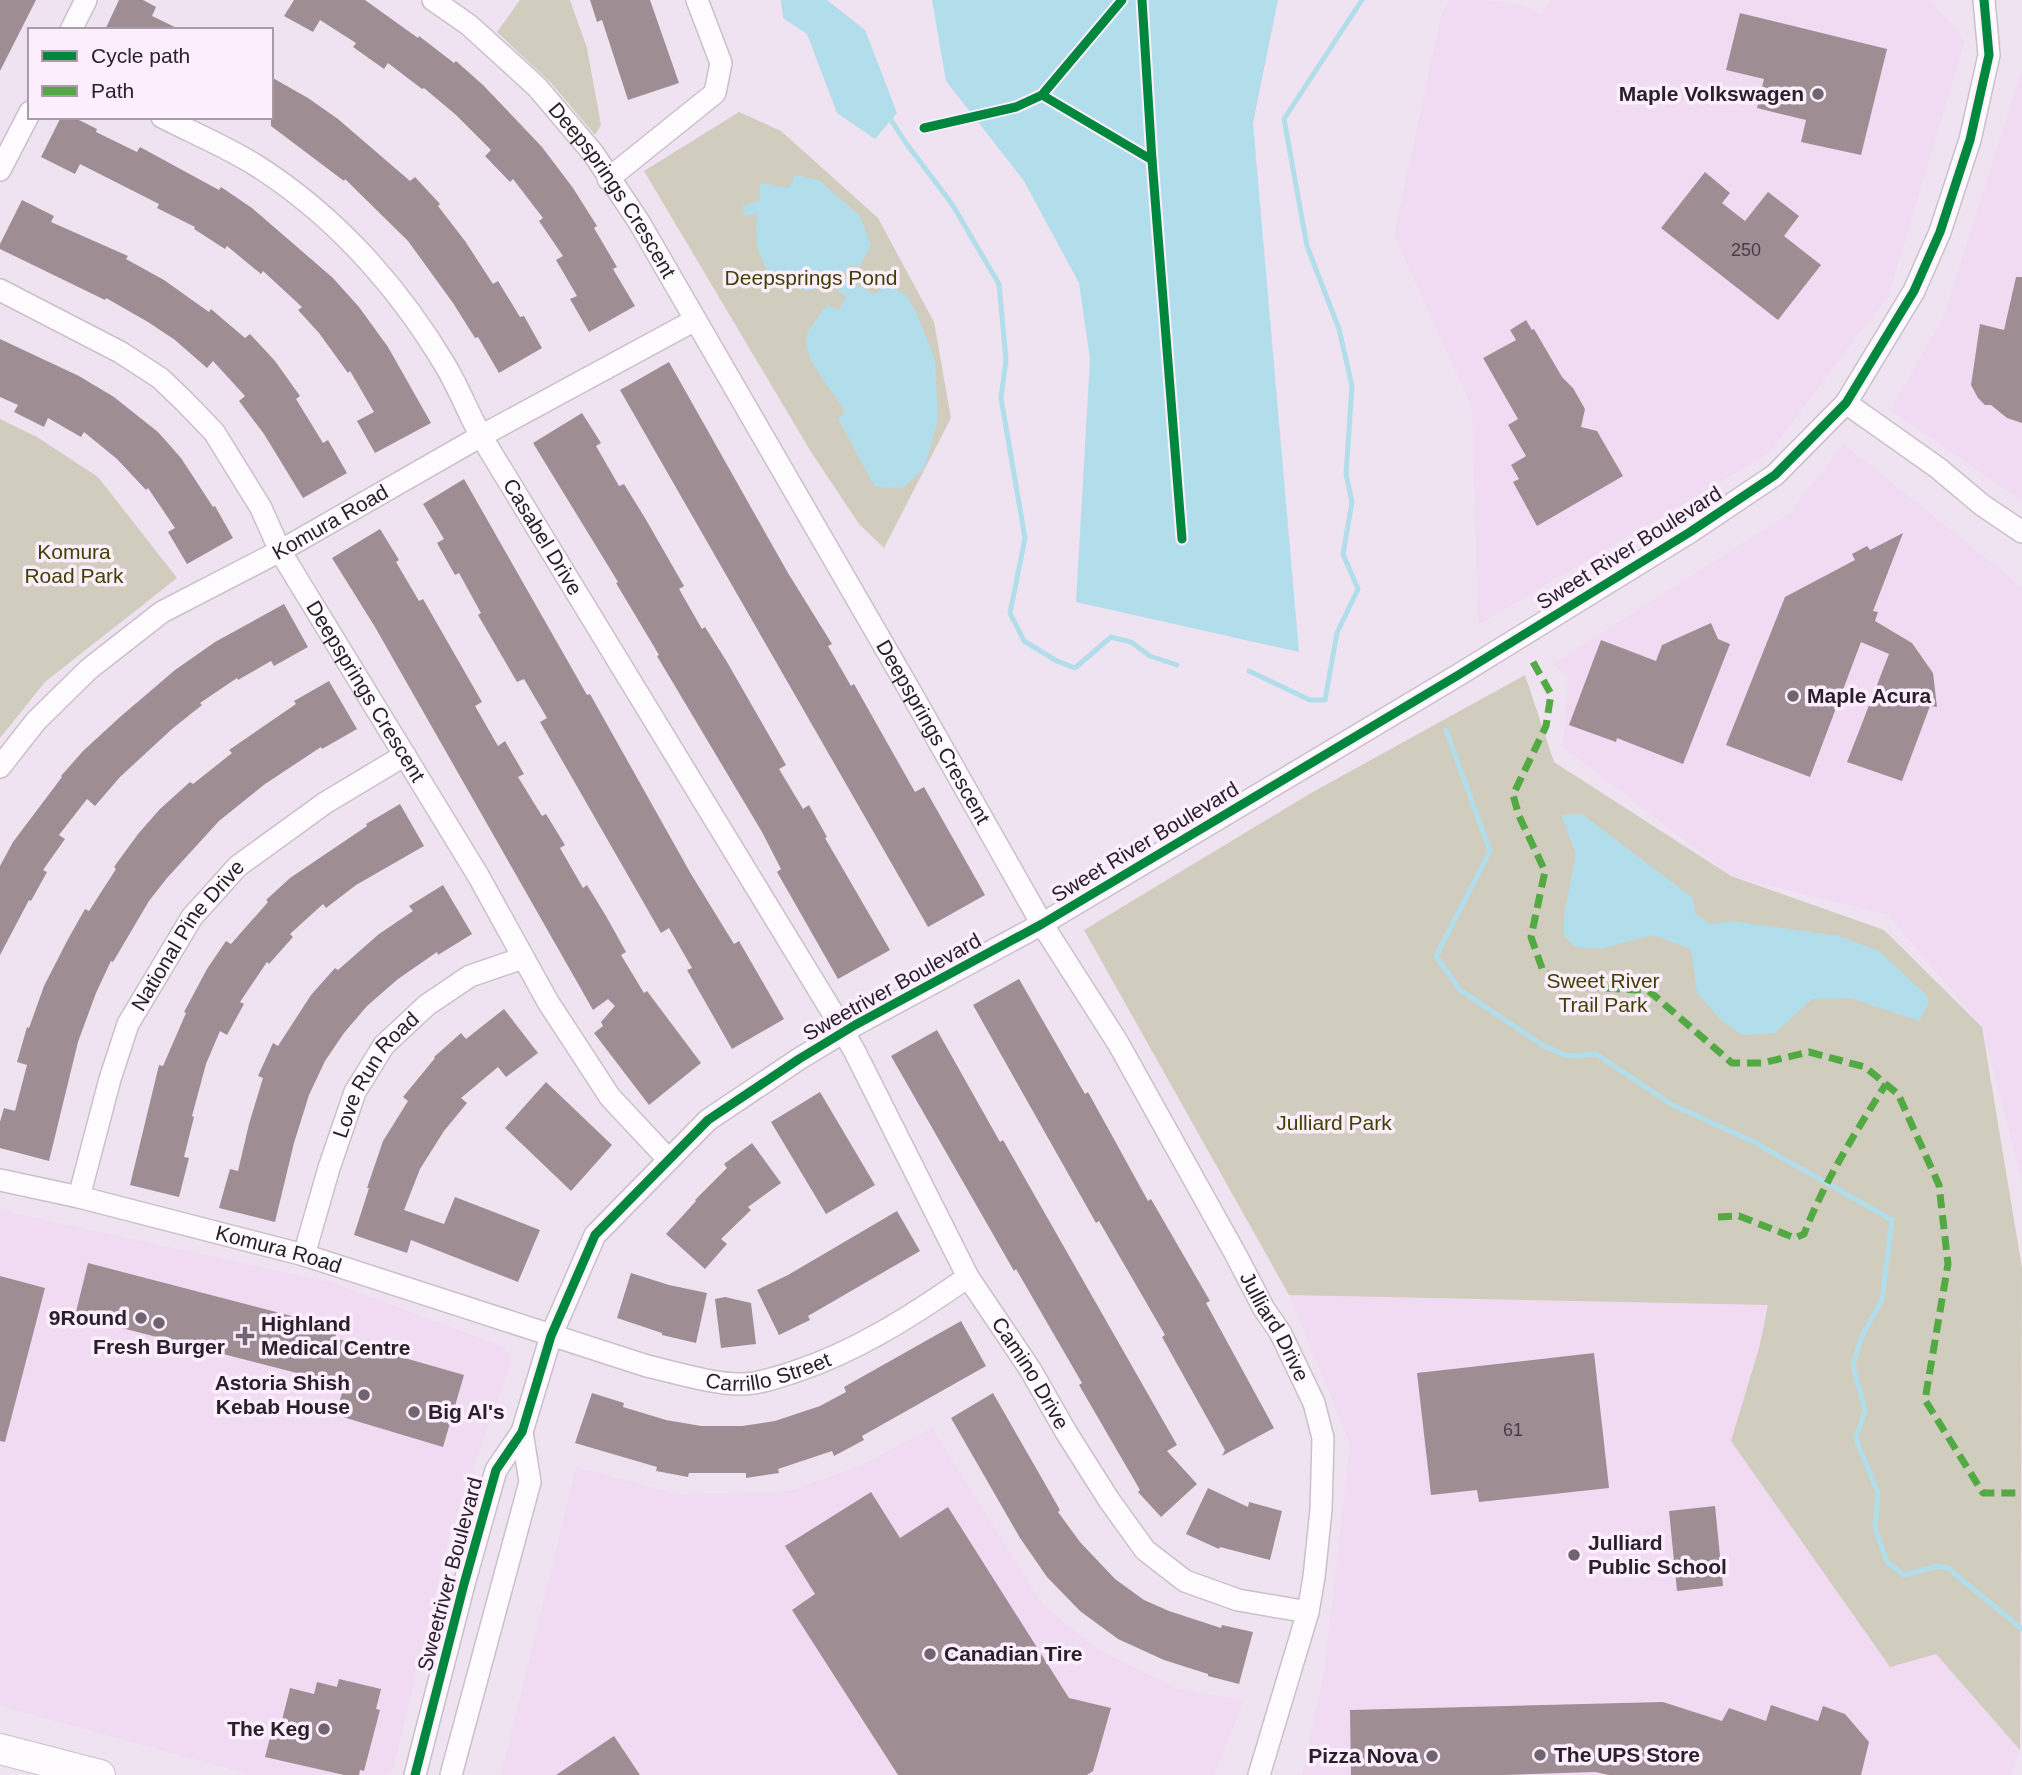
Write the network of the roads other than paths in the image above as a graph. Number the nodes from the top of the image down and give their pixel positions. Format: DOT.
graph roads {
  1 [pos="86,0"];
  2 [pos="433,0"];
  3 [pos="697,0"];
  4 [pos="1984,0"];
  5 [pos="72,28"];
  6 [pos="28,116"];
  7 [pos="166,119"];
  8 [pos="0,170"];
  9 [pos="608,179"];
  10 [pos="0,290"];
  11 [pos="695,320"];
  12 [pos="1846,403"];
  13 [pos="481,436"];
  14 [pos="2022,532"];
  15 [pos="279,551"];
  16 [pos="405,755"];
  17 [pos="0,767"];
  18 [pos="1042,924"];
  19 [pos="523,958"];
  20 [pos="844,1032"];
  21 [pos="668,1160"];
  22 [pos="0,1180"];
  23 [pos="79,1197"];
  24 [pos="304,1255"];
  25 [pos="968,1277"];
  26 [pos="551,1336"];
  27 [pos="522,1432"];
  28 [pos="1308,1612"];
  29 [pos="0,1749"];
  30 [pos="100,1775"];
  31 [pos="415,1775"];
  32 [pos="451,1775"];
  33 [pos="1259,1775"];
  1 -- 5 [label="street"];
  2 -- 9 [label="street, Deepsprings Crescent"];
  3 -- 9 [label="street"];
  4 -- 12 [label="street, Sweet River Boulevard"];
  6 -- 8 [label="street"];
  7 -- 13 [label="street, Casabel Drive"];
  9 -- 11 [label="street, Deepsprings Crescent"];
  10 -- 15 [label="street, Deepsprings Crescent"];
  11 -- 13 [label="street, Komura Road"];
  11 -- 18 [label="street, Deepsprings Crescent"];
  12 -- 14 [label="street"];
  12 -- 18 [label="street, Sweet River Boulevard"];
  13 -- 15 [label="street, Komura Road"];
  13 -- 20 [label="street, Casabel Drive"];
  15 -- 16 [label="street, Deepsprings Crescent"];
  15 -- 17 [label="street, Komura Road"];
  16 -- 19 [label="street, Deepsprings Crescent"];
  16 -- 23 [label="street, National Pine Drive"];
  18 -- 20 [label="street, Sweetriver Boulevard"];
  18 -- 28 [label="street, Julliard Drive"];
  19 -- 21 [label="street, Deepsprings Crescent"];
  19 -- 24 [label="street, Love Run Road"];
  20 -- 21 [label="street, Sweetriver Boulevard"];
  20 -- 25 [label="street, Camino Drive"];
  21 -- 26 [label="street, Sweetriver Boulevard"];
  22 -- 23 [label="street, Komura Road"];
  23 -- 24 [label="street, Komura Road"];
  24 -- 26 [label="street, Komura Road"];
  25 -- 26 [label="street, Carrillo Street"];
  25 -- 28 [label="street, Camino Drive"];
  26 -- 27 [label="street, Sweetriver Boulevard"];
  27 -- 31 [label="street, Sweetriver Boulevard"];
  27 -- 32 [label="street, Sweetriver Boulevard"];
  28 -- 33 [label="street, Julliard Drive"];
  29 -- 30 [label="main road"];
}
